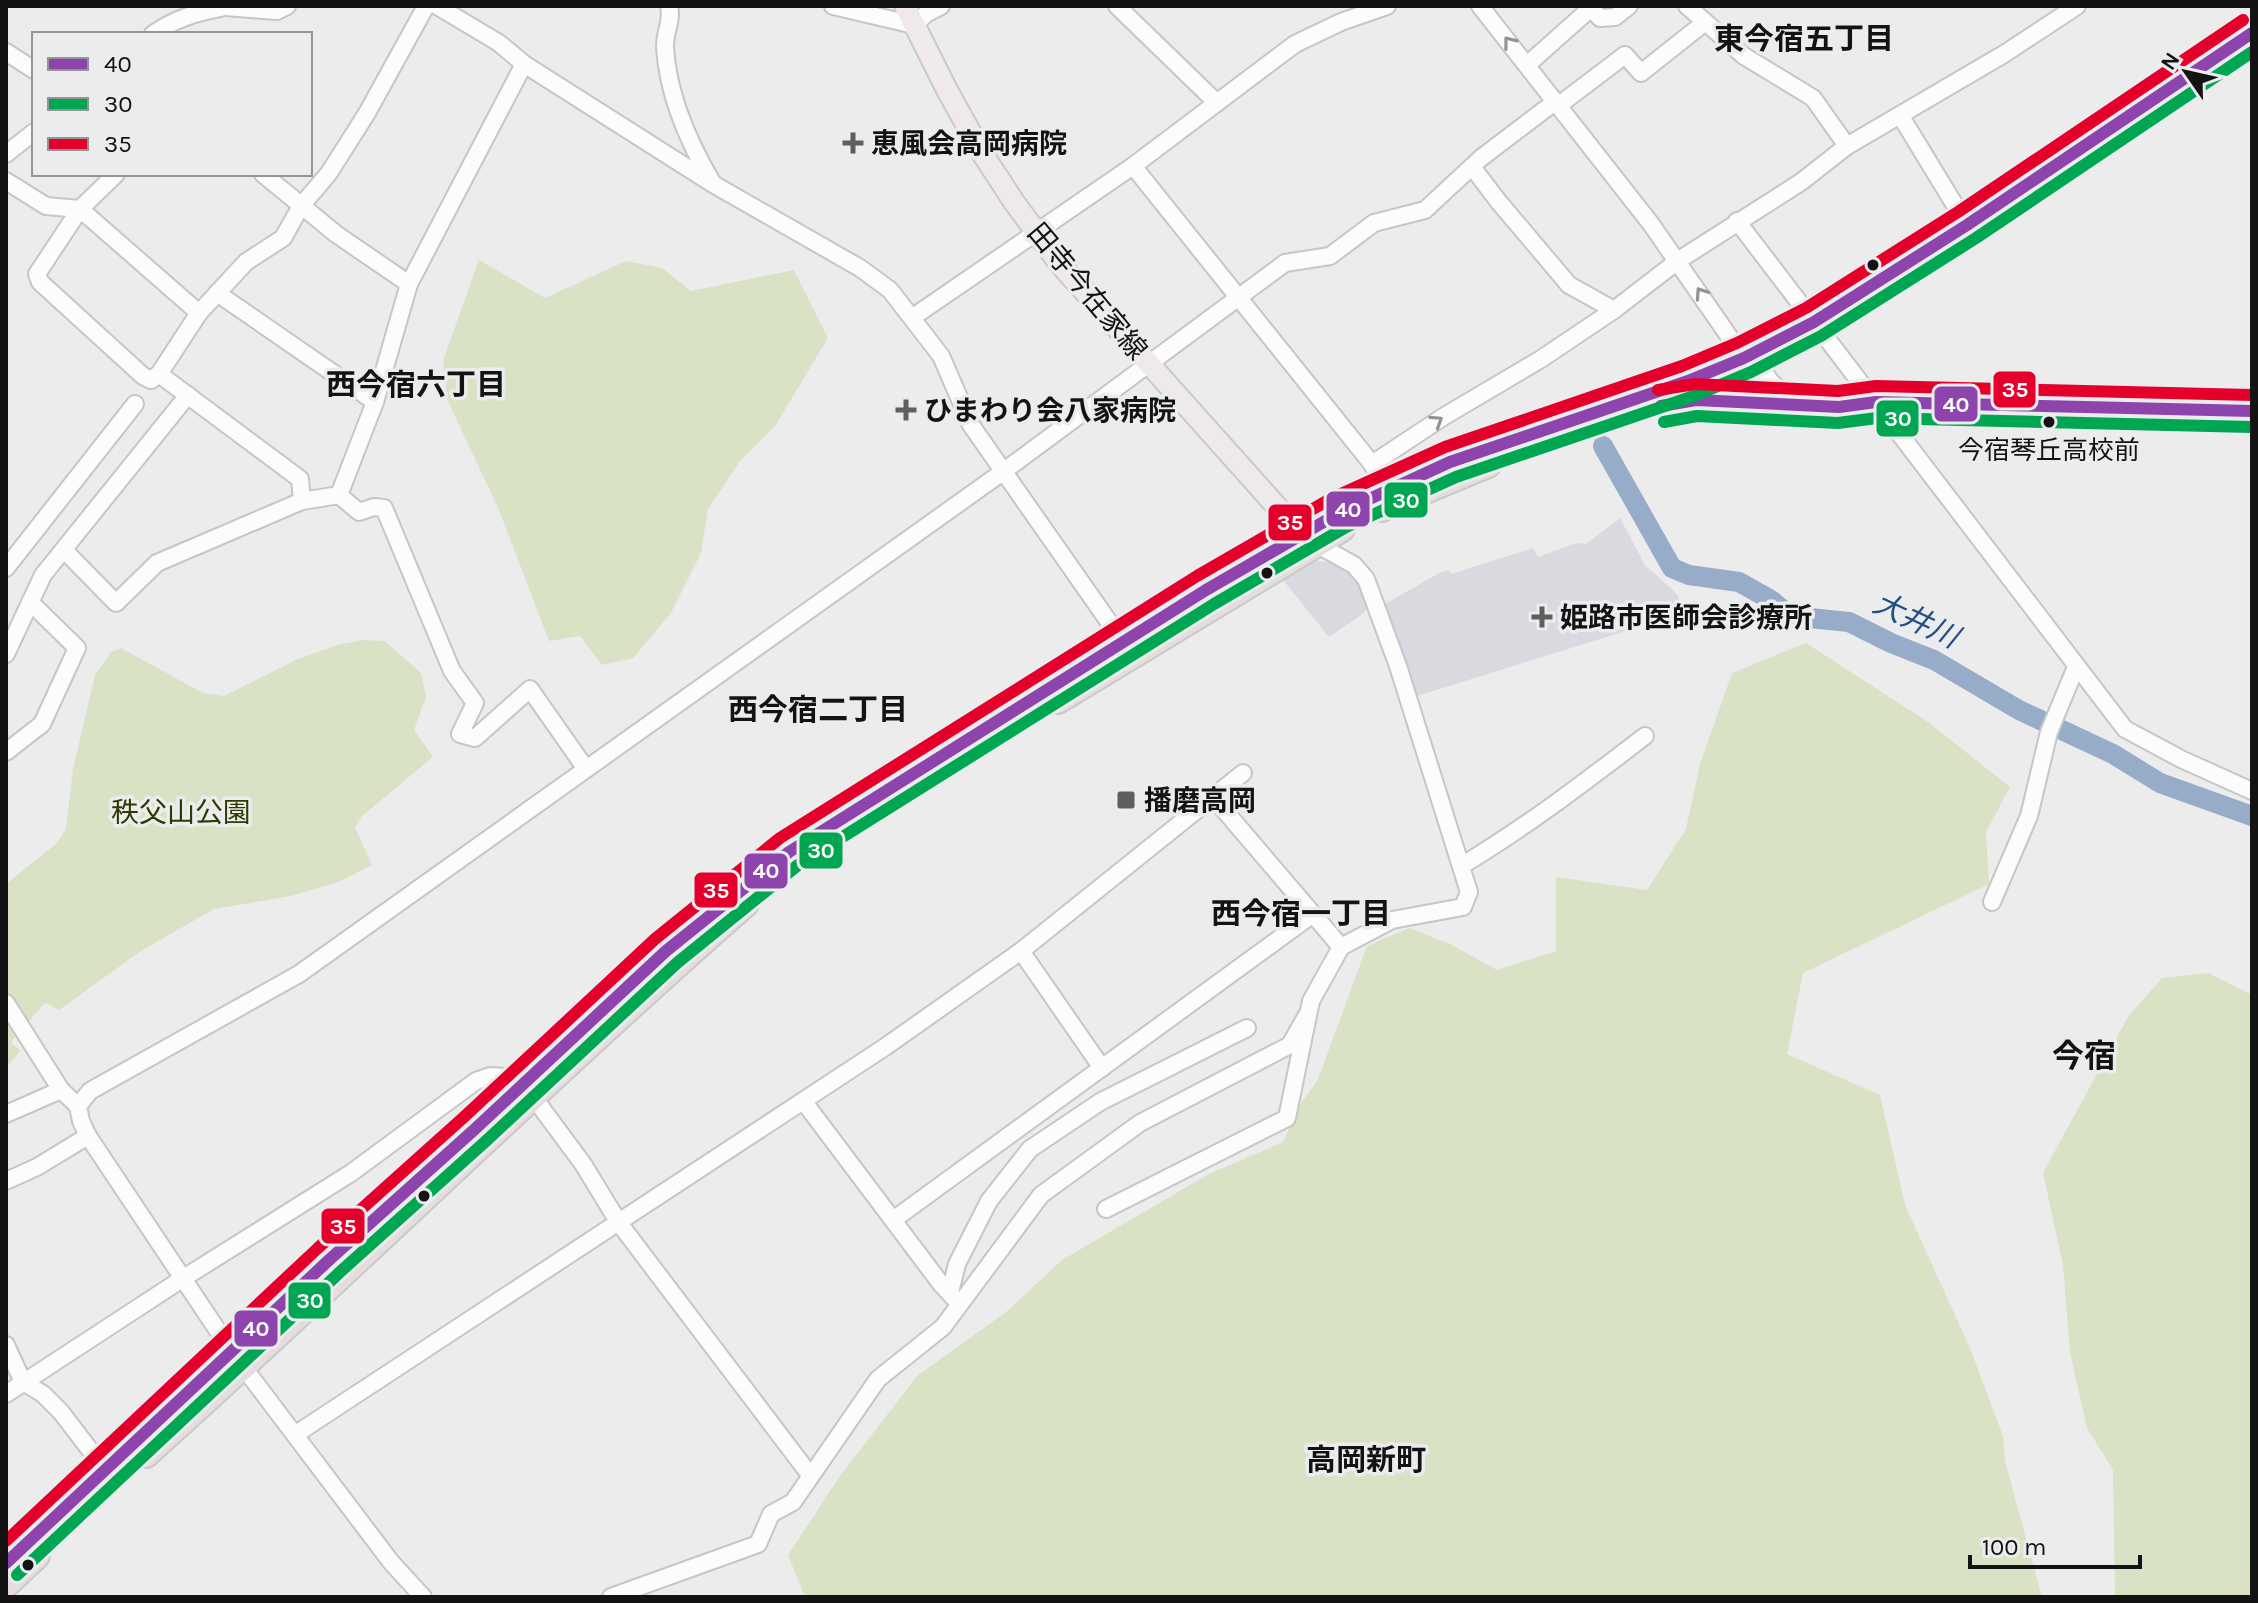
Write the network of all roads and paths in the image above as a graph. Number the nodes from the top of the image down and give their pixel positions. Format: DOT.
graph roads {
  1 [pos="287,6"];
  2 [pos="426,6"];
  3 [pos="437,6"];
  4 [pos="669,6"];
  5 [pos="833,6"];
  6 [pos="905,6"];
  7 [pos="941,6"];
  8 [pos="1117,6"];
  9 [pos="1387,6"];
  10 [pos="1480,6"];
  11 [pos="1629,6"];
  12 [pos="1687,6"];
  13 [pos="2077,6"];
  14 [pos="217,7"];
  15 [pos="1704,23"];
  16 [pos="914,25"];
  17 [pos="156,32"];
  18 [pos="2252,33"];
  19 [pos="6,52"];
  20 [pos="524,64"];
  21 [pos="1527,65"];
  22 [pos="32,69"];
  23 [pos="1217,103"];
  24 [pos="1557,103"];
  25 [pos="1900,115"];
  26 [pos="32,134"];
  27 [pos="1847,146"];
  28 [pos="6,154"];
  29 [pos="1133,166"];
  30 [pos="1473,168"];
  31 [pos="114,176"];
  32 [pos="265,176"];
  33 [pos="6,181"];
  34 [pos="713,184"];
  35 [pos="301,206"];
  36 [pos="80,209"];
  37 [pos="1737,221"];
  38 [pos="1967,225"];
  39 [pos="1037,233"];
  40 [pos="1679,260"];
  41 [pos="409,284"];
  42 [pos="217,293"];
  43 [pos="1239,298"];
  44 [pos="1614,310"];
  45 [pos="199,313"];
  46 [pos="913,317"];
  47 [pos="1814,322"];
  48 [pos="1755,354"];
  49 [pos="1149,364"];
  50 [pos="159,374"];
  51 [pos="188,395"];
  52 [pos="1801,395"];
  53 [pos="375,402"];
  54 [pos="1876,402"];
  55 [pos="135,404"];
  56 [pos="1668,404"];
  57 [pos="2252,411"];
  58 [pos="1372,464"];
  59 [pos="1004,471"];
  60 [pos="1385,490"];
  61 [pos="339,495"];
  62 [pos="302,501"];
  63 [pos="1309,538"];
  64 [pos="64,550"];
  65 [pos="6,568"];
  66 [pos="30,602"];
  67 [pos="1123,642"];
  68 [pos="6,654"];
  69 [pos="2076,667"];
  70 [pos="1645,736"];
  71 [pos="6,752"];
  72 [pos="586,769"];
  73 [pos="1243,773"];
  74 [pos="2252,791"];
  75 [pos="1213,797"];
  76 [pos="1461,866"];
  77 [pos="1992,902"];
  78 [pos="1313,914"];
  79 [pos="1341,947"];
  80 [pos="1021,951"];
  81 [pos="6,1003"];
  82 [pos="1307,1015"];
  83 [pos="1247,1028"];
  84 [pos="1102,1068"];
  85 [pos="61,1090"];
  86 [pos="528,1090"];
  87 [pos="804,1102"];
  88 [pos="78,1106"];
  89 [pos="6,1114"];
  90 [pos="88,1136"];
  91 [pos="6,1181"];
  92 [pos="1106,1209"];
  93 [pos="893,1220"];
  94 [pos="619,1223"];
  95 [pos="182,1279"];
  96 [pos="955,1299"];
  97 [pos="6,1345"];
  98 [pos="238,1360"];
  99 [pos="23,1382"];
  100 [pos="6,1394"];
  101 [pos="296,1434"];
  102 [pos="106,1471"];
  103 [pos="810,1475"];
  104 [pos="6,1563"];
  105 [pos="6,1585"];
  106 [pos="423,1597"];
  107 [pos="611,1597"];
  1 -- 14 [label="street"];
  2 -- 35 [label="street"];
  3 -- 20 [label="street"];
  4 -- 34 [label="street"];
  5 -- 16 [label="street"];
  6 -- 16 [label="main road, 田寺今在家線"];
  7 -- 16 [label="street"];
  8 -- 23 [label="street"];
  9 -- 23 [label="street"];
  21 -- 10 [label="street, one-way"];
  11 -- 21 [label="street"];
  12 -- 15 [label="street"];
  13 -- 25 [label="street"];
  14 -- 17 [label="street"];
  15 -- 24 [label="street"];
  15 -- 27 [label="street"];
  16 -- 39 [label="main road, 田寺今在家線"];
  18 -- 38 [label="highway"];
  19 -- 22 [label="street"];
  20 -- 34 [label="street"];
  20 -- 41 [label="street"];
  21 -- 24 [label="street"];
  23 -- 29 [label="street"];
  24 -- 30 [label="street"];
  24 -- 40 [label="street"];
  25 -- 27 [label="street"];
  25 -- 38 [label="street"];
  26 -- 28 [label="street"];
  27 -- 37 [label="street"];
  29 -- 39 [label="street"];
  29 -- 43 [label="street"];
  30 -- 43 [label="street"];
  30 -- 44 [label="street"];
  31 -- 36 [label="street"];
  32 -- 35 [label="street"];
  33 -- 36 [label="street"];
  34 -- 46 [label="street"];
  35 -- 41 [label="street"];
  35 -- 42 [label="street"];
  36 -- 45 [label="street"];
  36 -- 50 [label="street"];
  37 -- 40 [label="street"];
  37 -- 47 [label="street"];
  38 -- 47 [label="highway"];
  39 -- 46 [label="street"];
  39 -- 49 [label="main road, 田寺今在家線"];
  40 -- 44 [label="street"];
  48 -- 40 [label="street, one-way"];
  41 -- 53 [label="street"];
  42 -- 45 [label="street"];
  42 -- 53 [label="street"];
  43 -- 49 [label="street"];
  43 -- 58 [label="street"];
  58 -- 44 [label="street, one-way"];
  45 -- 50 [label="street"];
  46 -- 59 [label="street"];
  47 -- 48 [label="highway"];
  47 -- 54 [label="street"];
  48 -- 52 [label="street"];
  48 -- 52 [label="street"];
  48 -- 60 [label="highway"];
  49 -- 59 [label="street"];
  49 -- 63 [label="main road, 田寺今在家線"];
  50 -- 51 [label="street"];
  51 -- 62 [label="street"];
  51 -- 64 [label="street"];
  52 -- 54 [label="street"];
  53 -- 61 [label="street"];
  54 -- 56 [label="street"];
  54 -- 57 [label="street"];
  54 -- 69 [label="street"];
  55 -- 65 [label="street"];
  56 -- 63 [label="highway"];
  58 -- 60 [label="street"];
  59 -- 67 [label="street"];
  59 -- 72 [label="street"];
  60 -- 63 [label="highway"];
  61 -- 62 [label="street"];
  61 -- 72 [label="street"];
  62 -- 64 [label="street"];
  63 -- 67 [label="highway"];
  63 -- 76 [label="street"];
  63 -- 86 [label="highway"];
  64 -- 66 [label="street"];
  66 -- 68 [label="street"];
  66 -- 71 [label="street"];
  67 -- 86 [label="highway"];
  69 -- 74 [label="street"];
  69 -- 77 [label="street"];
  70 -- 76 [label="street"];
  72 -- 88 [label="street"];
  73 -- 75 [label="street"];
  75 -- 78 [label="street"];
  75 -- 80 [label="street"];
  76 -- 79 [label="street"];
  78 -- 79 [label="street"];
  78 -- 84 [label="street"];
  79 -- 82 [label="street"];
  80 -- 84 [label="street"];
  80 -- 87 [label="street"];
  81 -- 85 [label="street"];
  82 -- 92 [label="street"];
  82 -- 96 [label="street"];
  83 -- 96 [label="street"];
  84 -- 93 [label="street"];
  85 -- 88 [label="street"];
  85 -- 89 [label="street"];
  86 -- 94 [label="street"];
  86 -- 95 [label="street"];
  86 -- 98 [label="highway"];
  87 -- 93 [label="street"];
  87 -- 94 [label="street"];
  88 -- 90 [label="street"];
  90 -- 91 [label="street"];
  90 -- 95 [label="street"];
  93 -- 96 [label="street"];
  94 -- 101 [label="street"];
  94 -- 103 [label="street"];
  95 -- 98 [label="street"];
  95 -- 99 [label="street"];
  96 -- 103 [label="street"];
  97 -- 99 [label="street"];
  98 -- 101 [label="street"];
  98 -- 102 [label="highway"];
  98 -- 105 [label="highway"];
  99 -- 100 [label="street"];
  99 -- 102 [label="street"];
  101 -- 106 [label="street"];
  102 -- 104 [label="highway"];
  103 -- 107 [label="street"];
}
